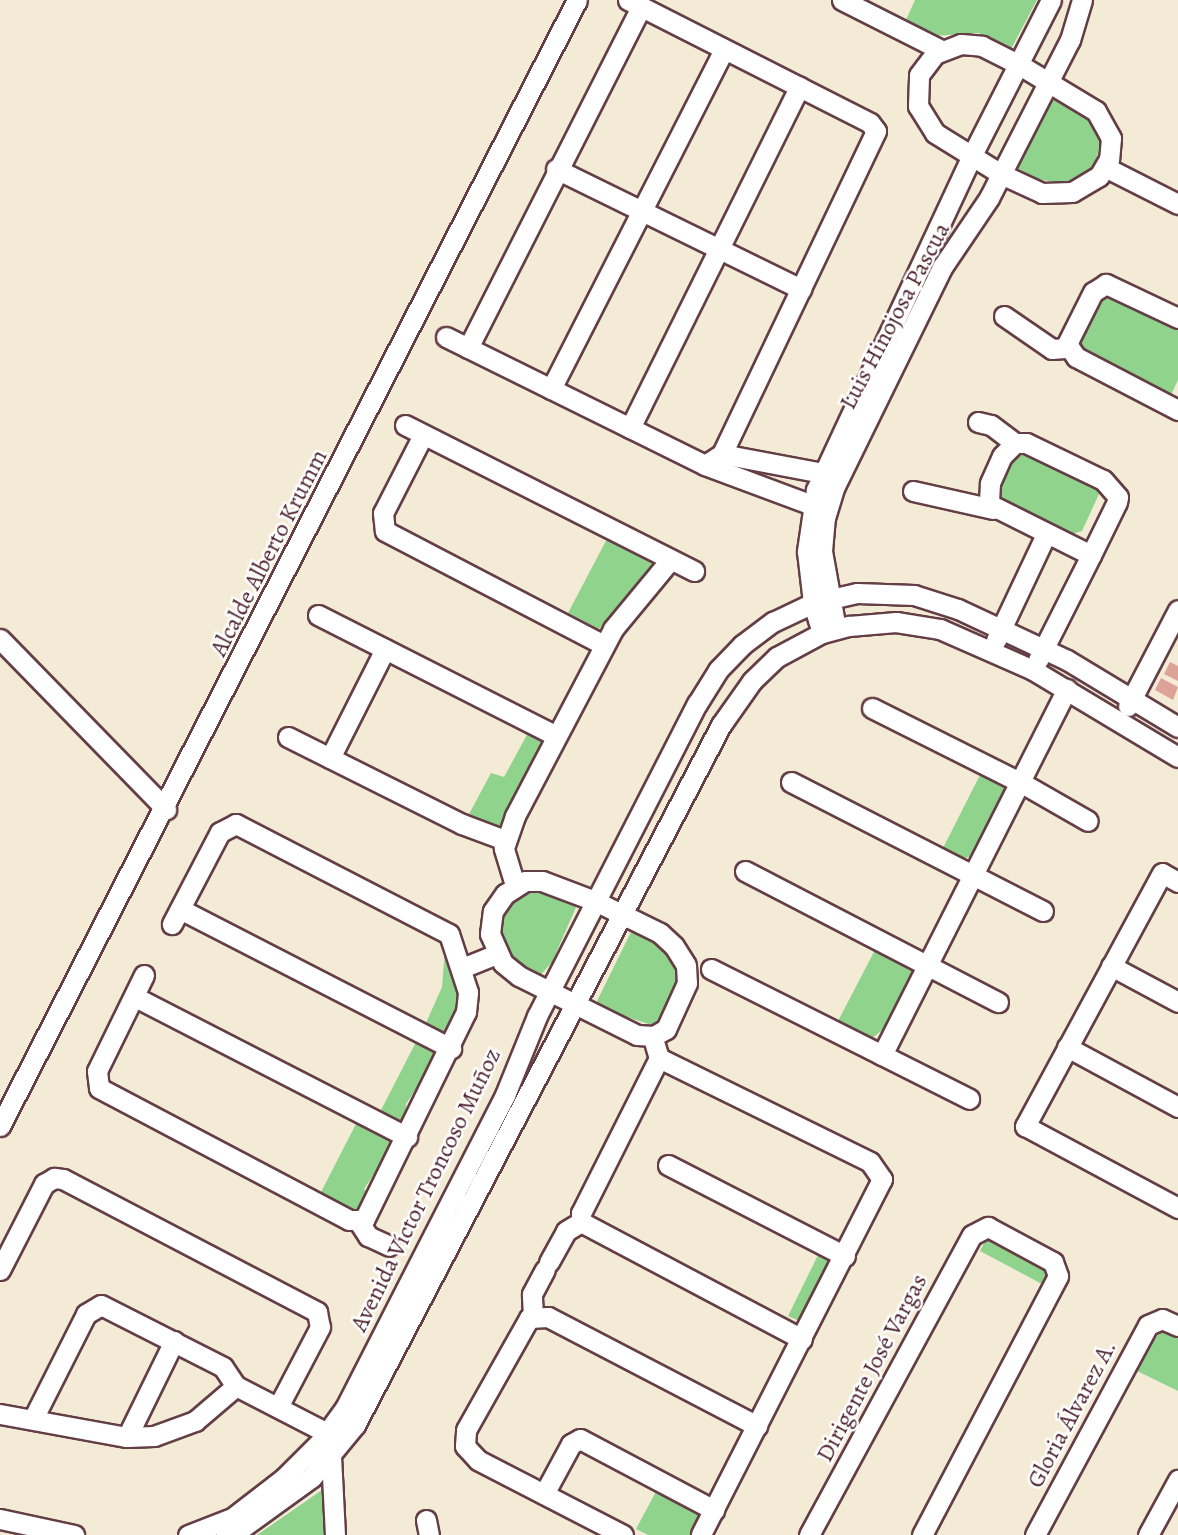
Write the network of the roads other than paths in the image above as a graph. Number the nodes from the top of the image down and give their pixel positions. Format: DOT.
graph roads {
  1 [pos="577,0"];
  2 [pos="842,0"];
  3 [pos="1051,0"];
  4 [pos="1082,0"];
  5 [pos="634,3"];
  6 [pos="724,49"];
  7 [pos="941,50"];
  8 [pos="1018,64"];
  9 [pos="1049,80"];
  10 [pos="799,88"];
  11 [pos="971,157"];
  12 [pos="1105,167"];
  13 [pos="556,169"];
  14 [pos="1001,174"];
  15 [pos="1178,204"];
  16 [pos="640,211"];
  17 [pos="718,249"];
  18 [pos="801,289"];
  19 [pos="1004,316"];
  20 [pos="1178,318"];
  21 [pos="446,337"];
  22 [pos="468,348"];
  23 [pos="1068,348"];
  24 [pos="551,389"];
  25 [pos="1176,405"];
  26 [pos="978,422"];
  27 [pos="405,425"];
  28 [pos="630,428"];
  29 [pos="423,435"];
  30 [pos="1015,443"];
  31 [pos="713,460"];
  32 [pos="823,473"];
  33 [pos="913,491"];
  34 [pos="812,505"];
  35 [pos="993,509"];
  36 [pos="1046,534"];
  37 [pos="1091,555"];
  38 [pos="670,560"];
  39 [pos="694,571"];
  40 [pos="882,592"];
  41 [pos="820,601"];
  42 [pos="1178,610"];
  43 [pos="318,615"];
  44 [pos="883,622"];
  45 [pos="1001,628"];
  46 [pos="829,631"];
  47 [pos="0,639"];
  48 [pos="604,645"];
  49 [pos="385,649"];
  50 [pos="1044,649"];
  51 [pos="991,650"];
  52 [pos="1033,670"];
  53 [pos="1067,689"];
  54 [pos="1133,698"];
  55 [pos="872,708"];
  56 [pos="1121,720"];
  57 [pos="1178,727"];
  58 [pos="556,736"];
  59 [pos="288,737"];
  60 [pos="1178,757"];
  61 [pos="330,758"];
  62 [pos="792,782"];
  63 [pos="1020,782"];
  64 [pos="166,809"];
  65 [pos="1087,821"];
  66 [pos="505,840"];
  67 [pos="745,871"];
  68 [pos="973,875"];
  69 [pos="1178,882"];
  70 [pos="515,885"];
  71 [pos="595,901"];
  72 [pos="1043,912"];
  73 [pos="624,915"];
  74 [pos="497,954"];
  75 [pos="927,965"];
  76 [pos="1111,966"];
  77 [pos="462,968"];
  78 [pos="710,969"];
  79 [pos="144,975"];
  80 [pos="550,992"];
  81 [pos="135,997"];
  82 [pos="998,1002"];
  83 [pos="1178,1002"];
  84 [pos="578,1006"];
  85 [pos="654,1036"];
  86 [pos="1067,1047"];
  87 [pos="451,1048"];
  88 [pos="882,1055"];
  89 [pos="659,1058"];
  90 [pos="969,1099"];
  91 [pos="1178,1107"];
  92 [pos="0,1126"];
  93 [pos="407,1137"];
  94 [pos="668,1165"];
  95 [pos="1178,1208"];
  96 [pos="359,1222"];
  97 [pos="581,1222"];
  98 [pos="388,1246"];
  99 [pos="845,1256"];
  100 [pos="0,1270"];
  101 [pos="533,1316"];
  102 [pos="1178,1326"];
  103 [pos="802,1339"];
  104 [pos="174,1341"];
  105 [pos="372,1376"];
  106 [pos="236,1386"];
  107 [pos="278,1407"];
  108 [pos="0,1414"];
  109 [pos="33,1419"];
  110 [pos="757,1426"];
  111 [pos="327,1433"];
  112 [pos="127,1437"];
  113 [pos="331,1456"];
  114 [pos="1178,1480"];
  115 [pos="544,1494"];
  116 [pos="714,1510"];
  117 [pos="0,1519"];
  118 [pos="229,1530"];
  119 [pos="74,1535"];
  120 [pos="188,1535"];
  121 [pos="335,1535"];
  122 [pos="623,1535"];
  123 [pos="701,1535"];
  124 [pos="809,1535"];
  125 [pos="922,1535"];
  126 [pos="1035,1535"];
  127 [pos="1148,1535"];
  1 -- 64 [label="street, Alcalde Alberto Krumm"];
  2 -- 7 [label="street"];
  3 -- 8 [label="street, Luis Hinojosa Pascua"];
  4 -- 9 [label="street, Luis Hinojosa Pascua"];
  5 -- 6 [label="street"];
  5 -- 13 [label="street"];
  6 -- 10 [label="street"];
  6 -- 16 [label="street"];
  7 -- 8 [label="street"];
  7 -- 11 [label="street"];
  8 -- 9 [label="street"];
  8 -- 11 [label="street, Luis Hinojosa Pascua"];
  9 -- 12 [label="street"];
  9 -- 14 [label="street, Luis Hinojosa Pascua"];
  10 -- 17 [label="street"];
  10 -- 18 [label="street"];
  11 -- 14 [label="street"];
  11 -- 32 [label="street, Luis Hinojosa Pascua"];
  12 -- 14 [label="street"];
  12 -- 15 [label="street"];
  13 -- 16 [label="street"];
  13 -- 22 [label="street"];
  14 -- 41 [label="street, Luis Hinojosa Pascua"];
  16 -- 17 [label="street"];
  16 -- 24 [label="street"];
  17 -- 18 [label="street"];
  17 -- 28 [label="street"];
  18 -- 31 [label="street"];
  19 -- 23 [label="street"];
  20 -- 23 [label="street"];
  21 -- 22 [label="street"];
  22 -- 24 [label="street"];
  23 -- 25 [label="street"];
  24 -- 28 [label="street"];
  26 -- 30 [label="street"];
  27 -- 29 [label="street"];
  28 -- 31 [label="street"];
  29 -- 38 [label="street"];
  29 -- 48 [label="street"];
  30 -- 35 [label="street"];
  30 -- 37 [label="street"];
  31 -- 32 [label="street"];
  31 -- 34 [label="street"];
  32 -- 34 [label="street, Luis Hinojosa Pascua"];
  33 -- 35 [label="street"];
  34 -- 41 [label="street, Luis Hinojosa Pascua"];
  35 -- 36 [label="street"];
  36 -- 37 [label="street"];
  36 -- 45 [label="street"];
  37 -- 50 [label="street"];
  38 -- 39 [label="street"];
  38 -- 48 [label="street"];
  40 -- 41 [label="street, Avenida Víctor Troncoso Muñoz"];
  40 -- 44 [label="street"];
  40 -- 45 [label="street, Avenida Víctor Troncoso Muñoz"];
  41 -- 46 [label="street, Luis Hinojosa Pascua"];
  41 -- 71 [label="street, Avenida Víctor Troncoso Muñoz"];
  42 -- 54 [label="street"];
  43 -- 49 [label="street"];
  44 -- 46 [label="street, Avenida Víctor Troncoso Muñoz"];
  44 -- 51 [label="street, Avenida Víctor Troncoso Muñoz"];
  45 -- 50 [label="street, Avenida Víctor Troncoso Muñoz"];
  45 -- 51 [label="street"];
  46 -- 73 [label="street, Avenida Víctor Troncoso Muñoz"];
  47 -- 64 [label="street"];
  48 -- 58 [label="street"];
  49 -- 58 [label="street"];
  49 -- 61 [label="street"];
  50 -- 52 [label="street"];
  50 -- 54 [label="street, Avenida Víctor Troncoso Muñoz"];
  51 -- 52 [label="street, Avenida Víctor Troncoso Muñoz"];
  52 -- 53 [label="street, Avenida Víctor Troncoso Muñoz"];
  53 -- 56 [label="street, Avenida Víctor Troncoso Muñoz"];
  53 -- 63 [label="street"];
  54 -- 56 [label="street"];
  54 -- 57 [label="street, Avenida Víctor Troncoso Muñoz"];
  55 -- 63 [label="street"];
  56 -- 60 [label="street, Avenida Víctor Troncoso Muñoz"];
  58 -- 66 [label="street"];
  59 -- 61 [label="street"];
  61 -- 66 [label="street"];
  62 -- 68 [label="street"];
  63 -- 65 [label="street"];
  63 -- 68 [label="street"];
  64 -- 92 [label="street, Alcalde Alberto Krumm"];
  66 -- 70 [label="street"];
  67 -- 75 [label="street"];
  68 -- 72 [label="street"];
  68 -- 75 [label="street"];
  69 -- 76 [label="street"];
  70 -- 71 [label="street"];
  70 -- 74 [label="street"];
  71 -- 73 [label="street"];
  71 -- 80 [label="street, Avenida Víctor Troncoso Muñoz"];
  73 -- 84 [label="street, Avenida Víctor Troncoso Muñoz"];
  73 -- 85 [label="street"];
  74 -- 77 [label="street"];
  74 -- 80 [label="street"];
  75 -- 82 [label="street"];
  75 -- 88 [label="street"];
  76 -- 83 [label="street"];
  76 -- 86 [label="street"];
  77 -- 87 [label="street"];
  77 -- 87 [label="street"];
  78 -- 88 [label="street"];
  79 -- 81 [label="street"];
  80 -- 84 [label="street"];
  80 -- 105 [label="street, Avenida Víctor Troncoso Muñoz"];
  81 -- 93 [label="street"];
  81 -- 96 [label="street"];
  84 -- 85 [label="street"];
  84 -- 105 [label="street, Avenida Víctor Troncoso Muñoz"];
  85 -- 89 [label="street"];
  86 -- 91 [label="street"];
  86 -- 95 [label="street"];
  87 -- 93 [label="street"];
  88 -- 90 [label="street"];
  89 -- 97 [label="street"];
  89 -- 99 [label="street"];
  93 -- 96 [label="street"];
  94 -- 99 [label="street"];
  96 -- 98 [label="street"];
  97 -- 101 [label="street"];
  97 -- 103 [label="street"];
  99 -- 103 [label="street"];
  100 -- 107 [label="street"];
  101 -- 110 [label="street"];
  101 -- 115 [label="street"];
  102 -- 126 [label="street, Gloria Álvarez A."];
  103 -- 110 [label="street"];
  104 -- 106 [label="street"];
  104 -- 109 [label="street"];
  104 -- 112 [label="street"];
  105 -- 111 [label="street, Avenida Víctor Troncoso Muñoz"];
  105 -- 113 [label="street, Avenida Víctor Troncoso Muñoz"];
  106 -- 107 [label="street"];
  106 -- 112 [label="street"];
  107 -- 111 [label="street"];
  108 -- 109 [label="street"];
  109 -- 112 [label="street"];
  110 -- 116 [label="street"];
  111 -- 118 [label="street, Avenida Víctor Troncoso Muñoz"];
  113 -- 118 [label="street, Avenida Víctor Troncoso Muñoz"];
  113 -- 121 [label="street"];
  114 -- 127 [label="street"];
  115 -- 116 [label="street"];
  115 -- 122 [label="street"];
  116 -- 123 [label="street"];
  117 -- 119 [label="street"];
  118 -- 120 [label="street"];
  124 -- 125 [label="street, Dirigente José Vargas"];
}
